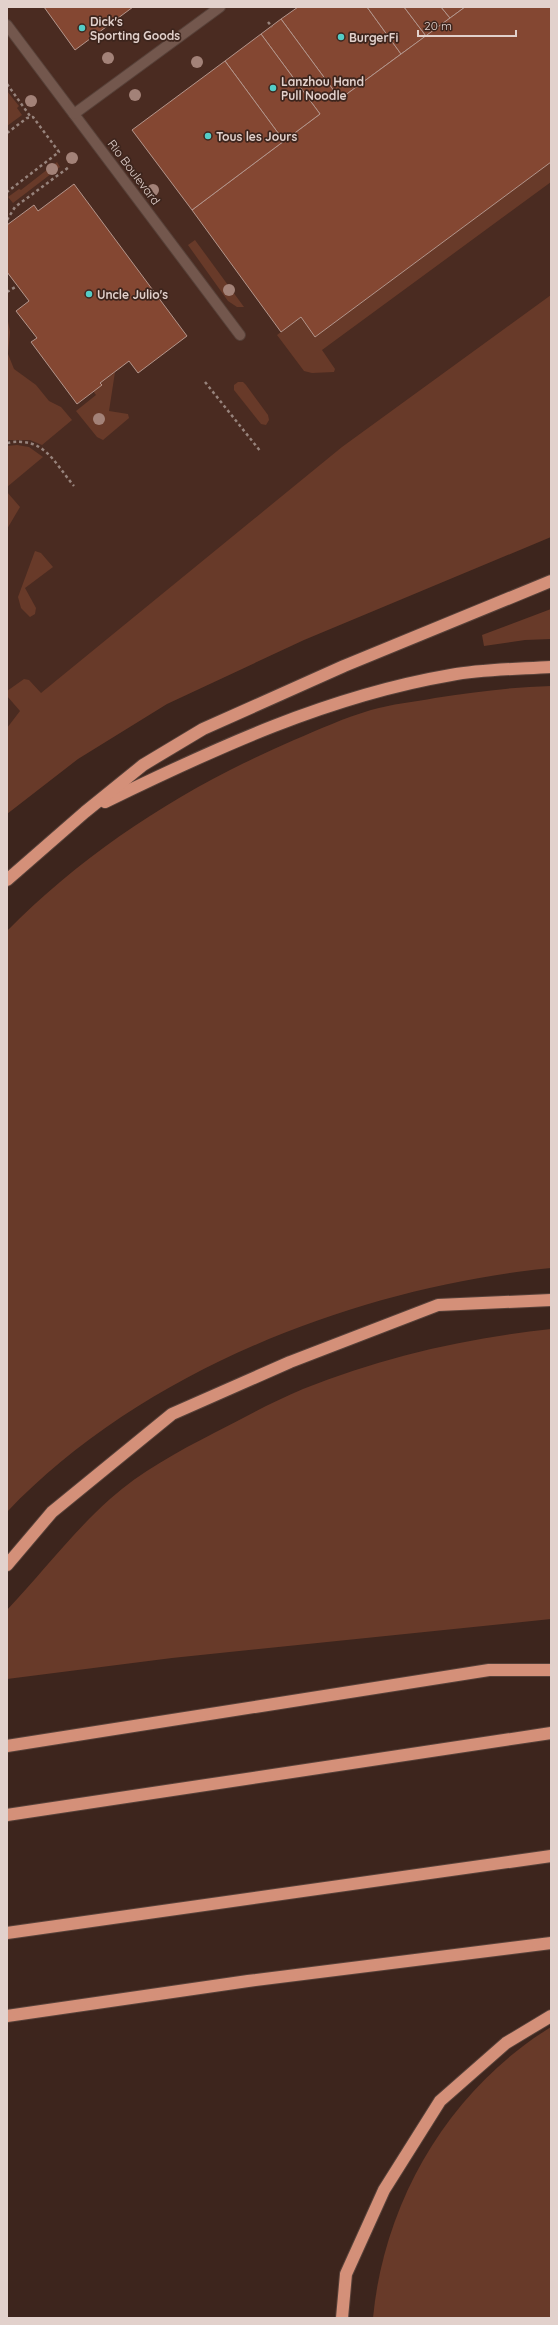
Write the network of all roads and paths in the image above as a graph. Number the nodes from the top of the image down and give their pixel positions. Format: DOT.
graph roads {
  1 [pos="220,7"];
  2 [pos="268,22"];
  3 [pos="7,24"];
  4 [pos="272,27"];
  5 [pos="7,84"];
  6 [pos="74,114"];
  7 [pos="30,117"];
  8 [pos="7,133"];
  9 [pos="69,167"];
  10 [pos="7,192"];
  11 [pos="7,220"];
  12 [pos="17,286"];
  13 [pos="7,292"];
  14 [pos="240,335"];
  15 [pos="205,382"];
  16 [pos="7,443"];
  17 [pos="261,452"];
  18 [pos="74,486"];
  19 [pos="551,581"];
  20 [pos="551,667"];
  21 [pos="85,812"];
  22 [pos="7,880"];
  23 [pos="551,1300"];
  24 [pos="7,1565"];
  25 [pos="551,1670"];
  26 [pos="551,1733"];
  27 [pos="7,1746"];
  28 [pos="7,1815"];
  29 [pos="551,1856"];
  30 [pos="7,1933"];
  31 [pos="551,1943"];
  32 [pos="7,2016"];
  33 [pos="551,2016"];
  34 [pos="342,2318"];
  1 -- 6 [label="lane"];
  2 -- 4 [label="path"];
  3 -- 6 [label="lane, Rio Boulevard"];
  5 -- 7 [label="path"];
  6 -- 14 [label="lane, Rio Boulevard"];
  7 -- 8 [label="path"];
  7 -- 10 [label="path"];
  9 -- 11 [label="path"];
  12 -- 13 [label="path"];
  15 -- 17 [label="path"];
  16 -- 18 [label="path"];
  19 -- 21 [label="highway"];
  20 -- 21 [label="highway"];
  21 -- 22 [label="highway"];
  23 -- 24 [label="highway"];
  25 -- 27 [label="highway"];
  26 -- 28 [label="highway"];
  29 -- 30 [label="highway"];
  31 -- 32 [label="highway"];
  33 -- 34 [label="highway"];
}
